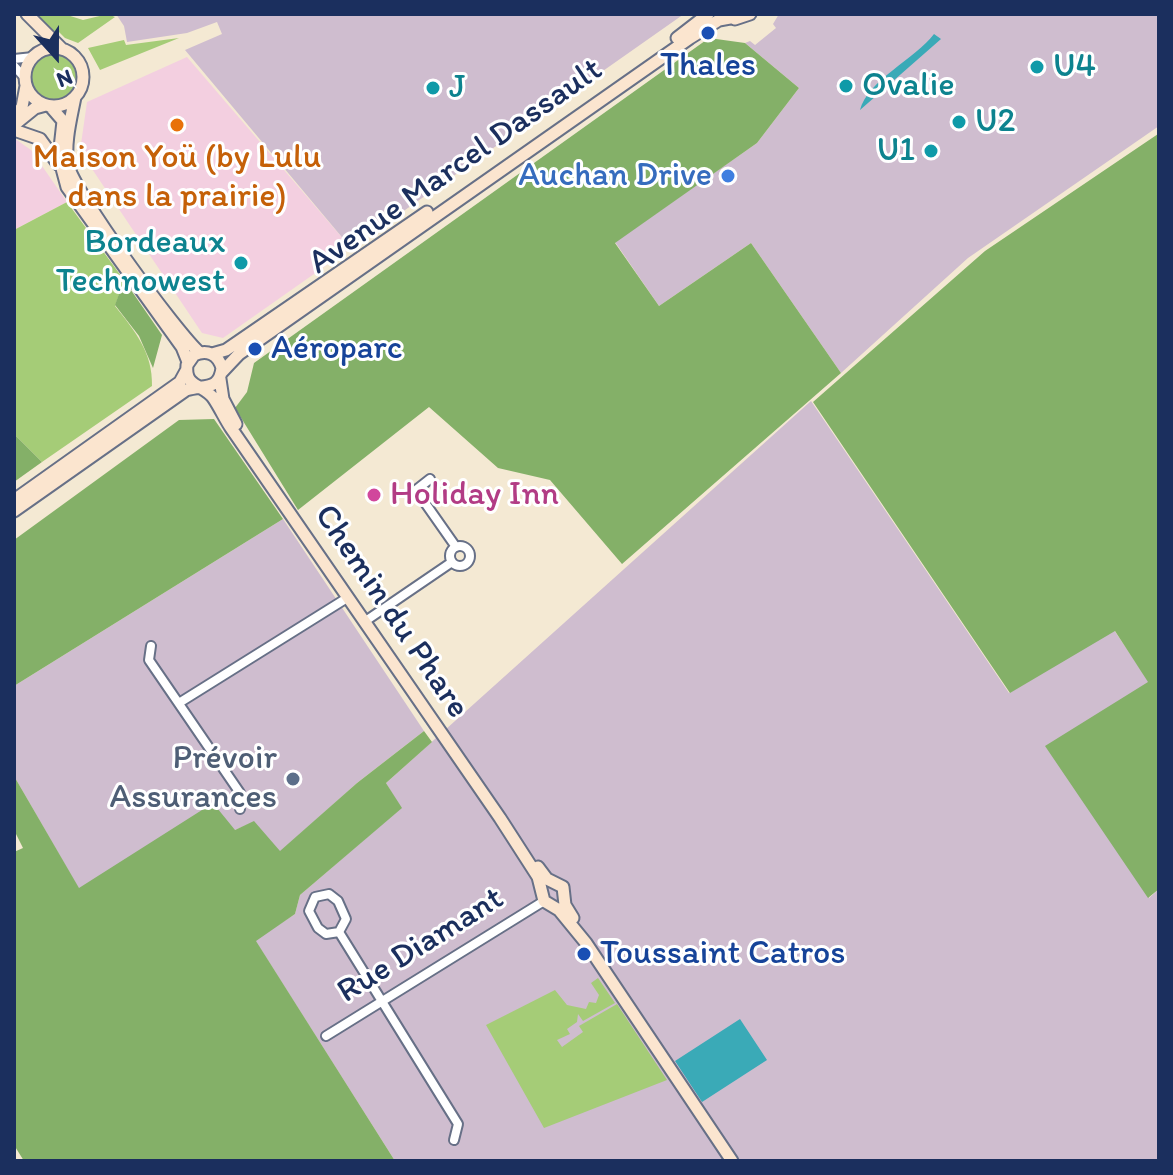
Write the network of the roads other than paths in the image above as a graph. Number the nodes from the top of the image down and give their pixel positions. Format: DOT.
graph roads {
  1 [pos="708,14"];
  2 [pos="750,14"];
  3 [pos="30,16"];
  4 [pos="727,16"];
  5 [pos="62,49"];
  6 [pos="34,56"];
  7 [pos="14,59"];
  8 [pos="14,66"];
  9 [pos="25,82"];
  10 [pos="75,97"];
  11 [pos="48,106"];
  12 [pos="14,117"];
  13 [pos="14,128"];
  14 [pos="60,168"];
  15 [pos="206,353"];
  16 [pos="187,366"];
  17 [pos="221,376"];
  18 [pos="197,387"];
  19 [pos="239,436"];
  20 [pos="430,479"];
  21 [pos="14,500"];
  22 [pos="14,511"];
  23 [pos="456,547"];
  24 [pos="452,562"];
  25 [pos="347,598"];
  26 [pos="364,622"];
  27 [pos="151,646"];
  28 [pos="179,703"];
  29 [pos="240,809"];
  30 [pos="500,818"];
  31 [pos="554,882"];
  32 [pos="565,898"];
  33 [pos="547,899"];
  34 [pos="339,932"];
  35 [pos="586,943"];
  36 [pos="382,1002"];
  37 [pos="326,1036"];
  38 [pos="454,1140"];
  39 [pos="732,1161"];
  1 -- 15 [label="main road, Avenue Marcel Dassault"];
  2 -- 4 [label="main road, Avenue Marcel Dassault"];
  3 -- 5 [label="main road"];
  3 -- 6 [label="main road"];
  4 -- 17 [label="main road, Avenue Marcel Dassault"];
  5 -- 6 [label="main road"];
  5 -- 10 [label="main road"];
  6 -- 7 [label="street"];
  6 -- 9 [label="main road"];
  8 -- 9 [label="street"];
  9 -- 11 [label="main road"];
  9 -- 12 [label="main road"];
  10 -- 11 [label="main road"];
  10 -- 15 [label="main road"];
  11 -- 13 [label="main road"];
  11 -- 14 [label="main road"];
  13 -- 14 [label="main road"];
  14 -- 16 [label="main road"];
  15 -- 16 [label="main road"];
  15 -- 17 [label="main road"];
  16 -- 18 [label="main road"];
  16 -- 21 [label="main road"];
  17 -- 18 [label="main road"];
  17 -- 19 [label="main road, Chemin du Phare"];
  18 -- 19 [label="main road, Chemin du Phare"];
  18 -- 22 [label="main road"];
  19 -- 25 [label="main road, Chemin du Phare"];
  20 -- 23 [label="street"];
  23 -- 24 [label="street"];
  23 -- 24 [label="street"];
  24 -- 26 [label="street"];
  25 -- 26 [label="main road, Chemin du Phare"];
  25 -- 28 [label="street"];
  26 -- 30 [label="main road, Chemin du Phare"];
  27 -- 28 [label="street"];
  28 -- 29 [label="street"];
  30 -- 31 [label="main road, Chemin du Phare"];
  30 -- 33 [label="main road, Chemin du Phare"];
  31 -- 32 [label="main road, Chemin du Phare"];
  31 -- 33 [label="main road"];
  32 -- 33 [label="main road"];
  32 -- 35 [label="main road, Chemin du Phare"];
  33 -- 35 [label="main road, Chemin du Phare"];
  33 -- 36 [label="street, Rue Diamant"];
  34 -- 34 [label="street"];
  34 -- 36 [label="street"];
  35 -- 39 [label="main road"];
  36 -- 37 [label="street, Rue Diamant"];
  36 -- 38 [label="street"];
}
